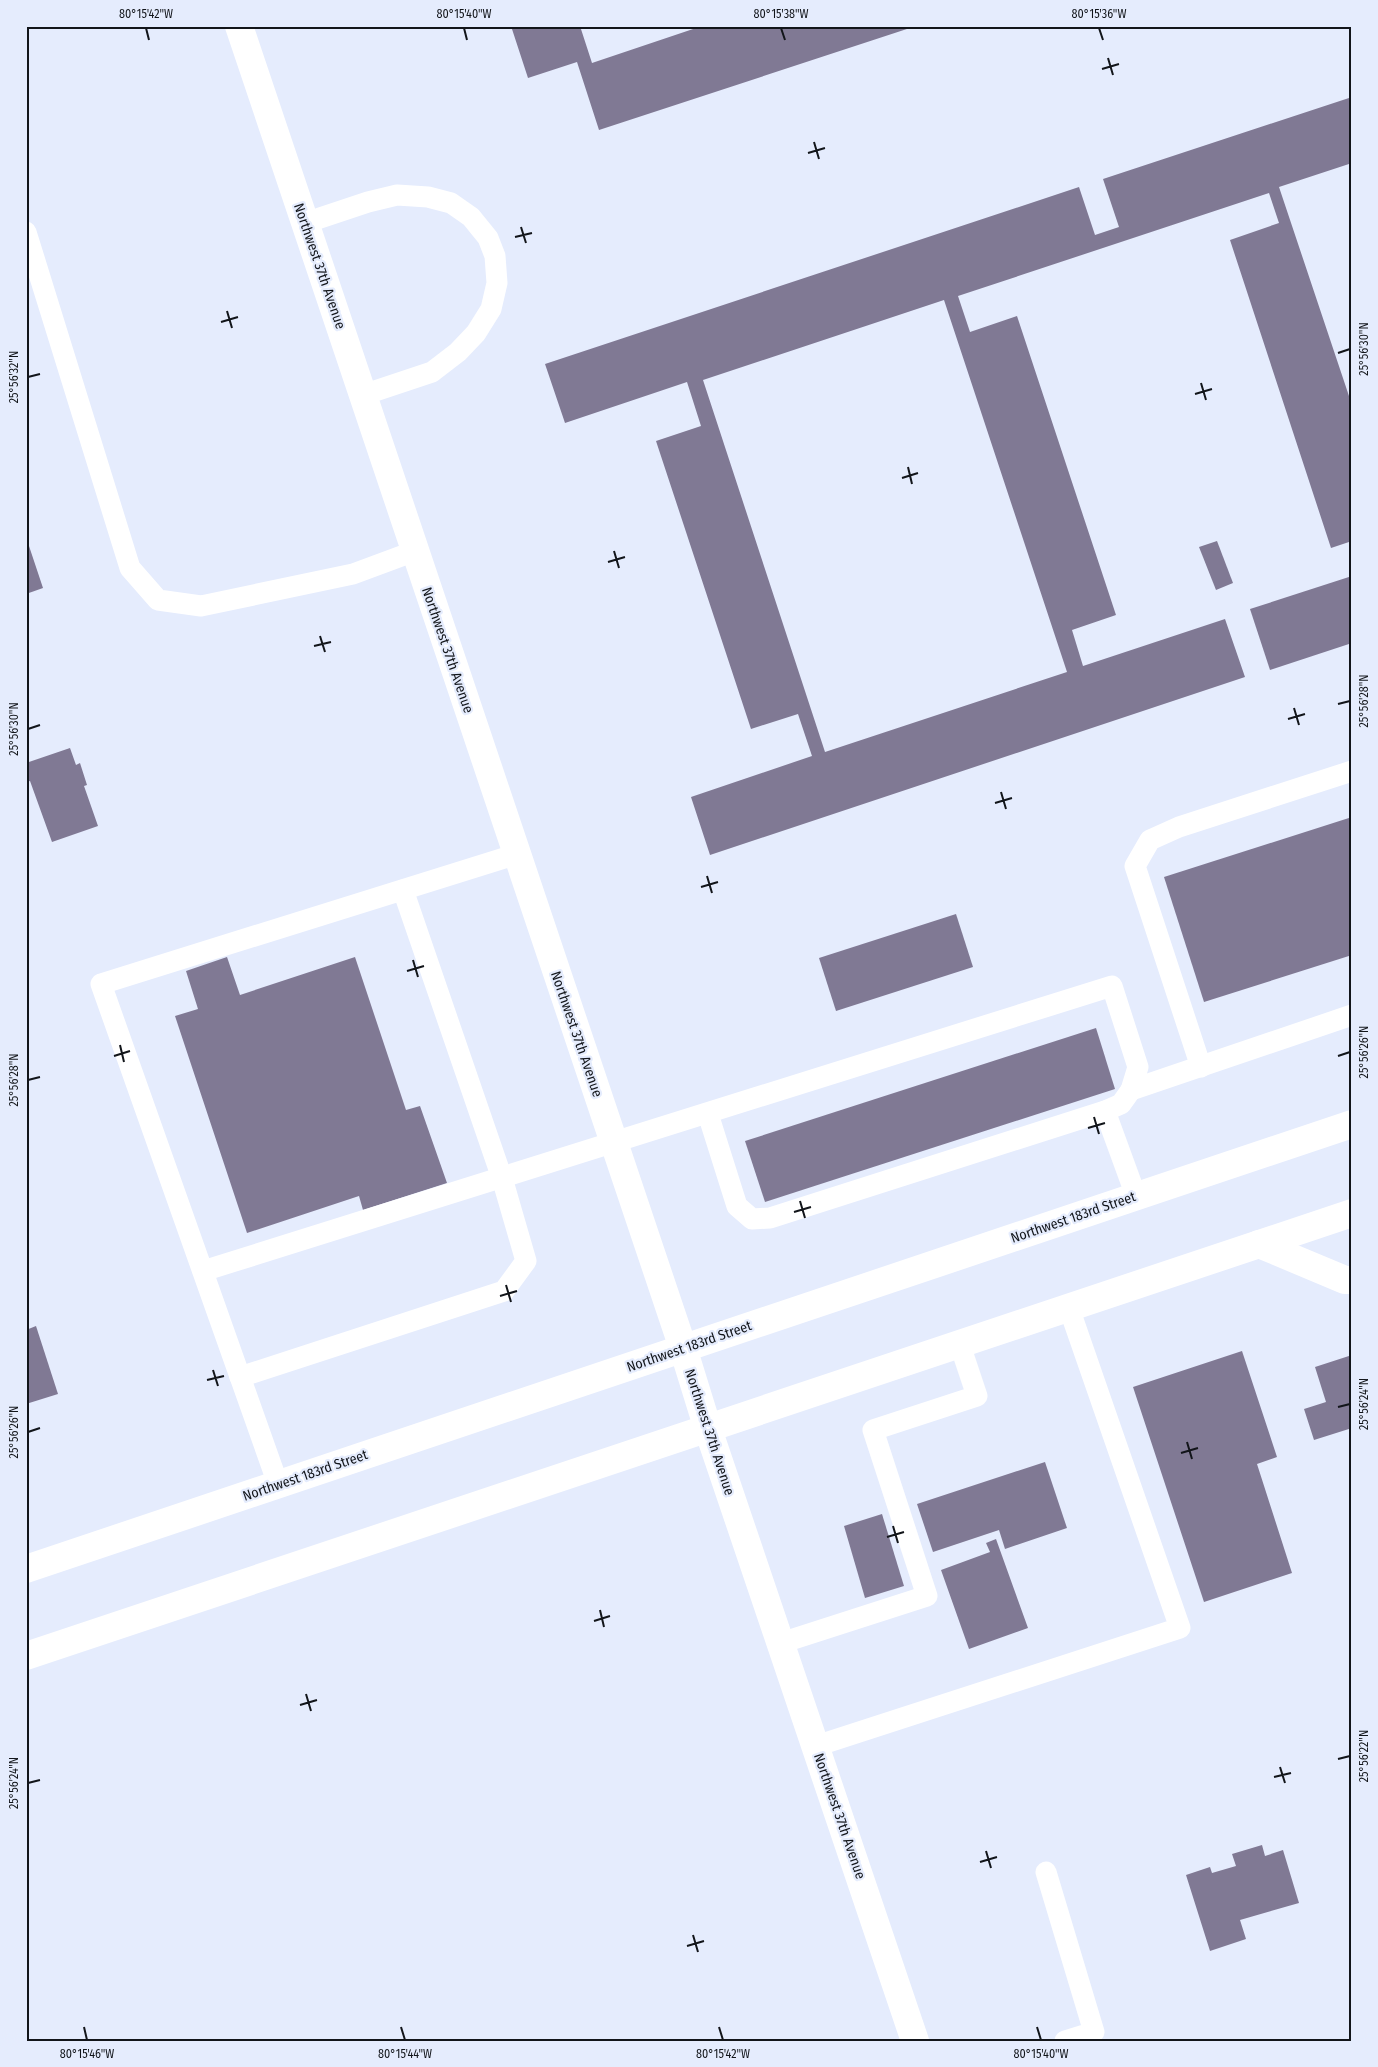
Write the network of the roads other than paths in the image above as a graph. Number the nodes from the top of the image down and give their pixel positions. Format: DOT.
graph roads {
  1 [pos="239,26"];
  2 [pos="305,224"];
  3 [pos="26,232"];
  4 [pos="363,395"];
  5 [pos="415,551"];
  6 [pos="1352,771"];
  7 [pos="517,854"];
  8 [pos="402,890"];
  9 [pos="1352,1015"];
  10 [pos="1200,1067"];
  11 [pos="1131,1090"];
  12 [pos="1105,1111"];
  13 [pos="708,1114"];
  14 [pos="1352,1124"];
  15 [pos="614,1144"];
  16 [pos="502,1178"];
  17 [pos="1136,1196"];
  18 [pos="1352,1213"];
  19 [pos="1259,1244"];
  20 [pos="203,1271"];
  21 [pos="1352,1280"];
  22 [pos="1069,1308"];
  23 [pos="960,1344"];
  24 [pos="683,1348"];
  25 [pos="240,1377"];
  26 [pos="708,1429"];
  27 [pos="278,1484"];
  28 [pos="26,1569"];
  29 [pos="780,1643"];
  30 [pos="26,1656"];
  31 [pos="816,1746"];
  32 [pos="1046,1872"];
  33 [pos="915,2041"];
  34 [pos="1064,2041"];
  1 -- 2 [label="main road, Northwest 37th Avenue"];
  2 -- 4 [label="main road, Northwest 37th Avenue"];
  2 -- 4 [label="lane"];
  3 -- 5 [label="lane"];
  4 -- 5 [label="main road, Northwest 37th Avenue"];
  5 -- 7 [label="main road, Northwest 37th Avenue"];
  6 -- 10 [label="lane"];
  7 -- 8 [label="lane"];
  7 -- 15 [label="main road, Northwest 37th Avenue"];
  8 -- 16 [label="lane"];
  8 -- 20 [label="lane"];
  9 -- 10 [label="lane"];
  10 -- 11 [label="lane"];
  11 -- 12 [label="lane"];
  11 -- 13 [label="lane"];
  12 -- 13 [label="lane"];
  12 -- 17 [label="lane"];
  13 -- 15 [label="lane"];
  14 -- 17 [label="main road, Northwest 183rd Street"];
  15 -- 16 [label="lane"];
  15 -- 24 [label="main road, Northwest 37th Avenue"];
  16 -- 20 [label="lane"];
  16 -- 25 [label="lane"];
  17 -- 24 [label="main road, Northwest 183rd Street"];
  18 -- 19 [label="main road"];
  19 -- 21 [label="main road"];
  19 -- 22 [label="main road"];
  20 -- 25 [label="lane"];
  22 -- 23 [label="main road"];
  22 -- 31 [label="lane"];
  23 -- 26 [label="main road"];
  23 -- 29 [label="lane"];
  24 -- 26 [label="main road, Northwest 37th Avenue"];
  24 -- 27 [label="main road, Northwest 183rd Street"];
  25 -- 27 [label="lane"];
  26 -- 29 [label="main road, Northwest 37th Avenue"];
  26 -- 30 [label="main road"];
  27 -- 28 [label="main road, Northwest 183rd Street"];
  29 -- 31 [label="main road, Northwest 37th Avenue"];
  31 -- 33 [label="main road, Northwest 37th Avenue"];
  32 -- 34 [label="lane"];
}
